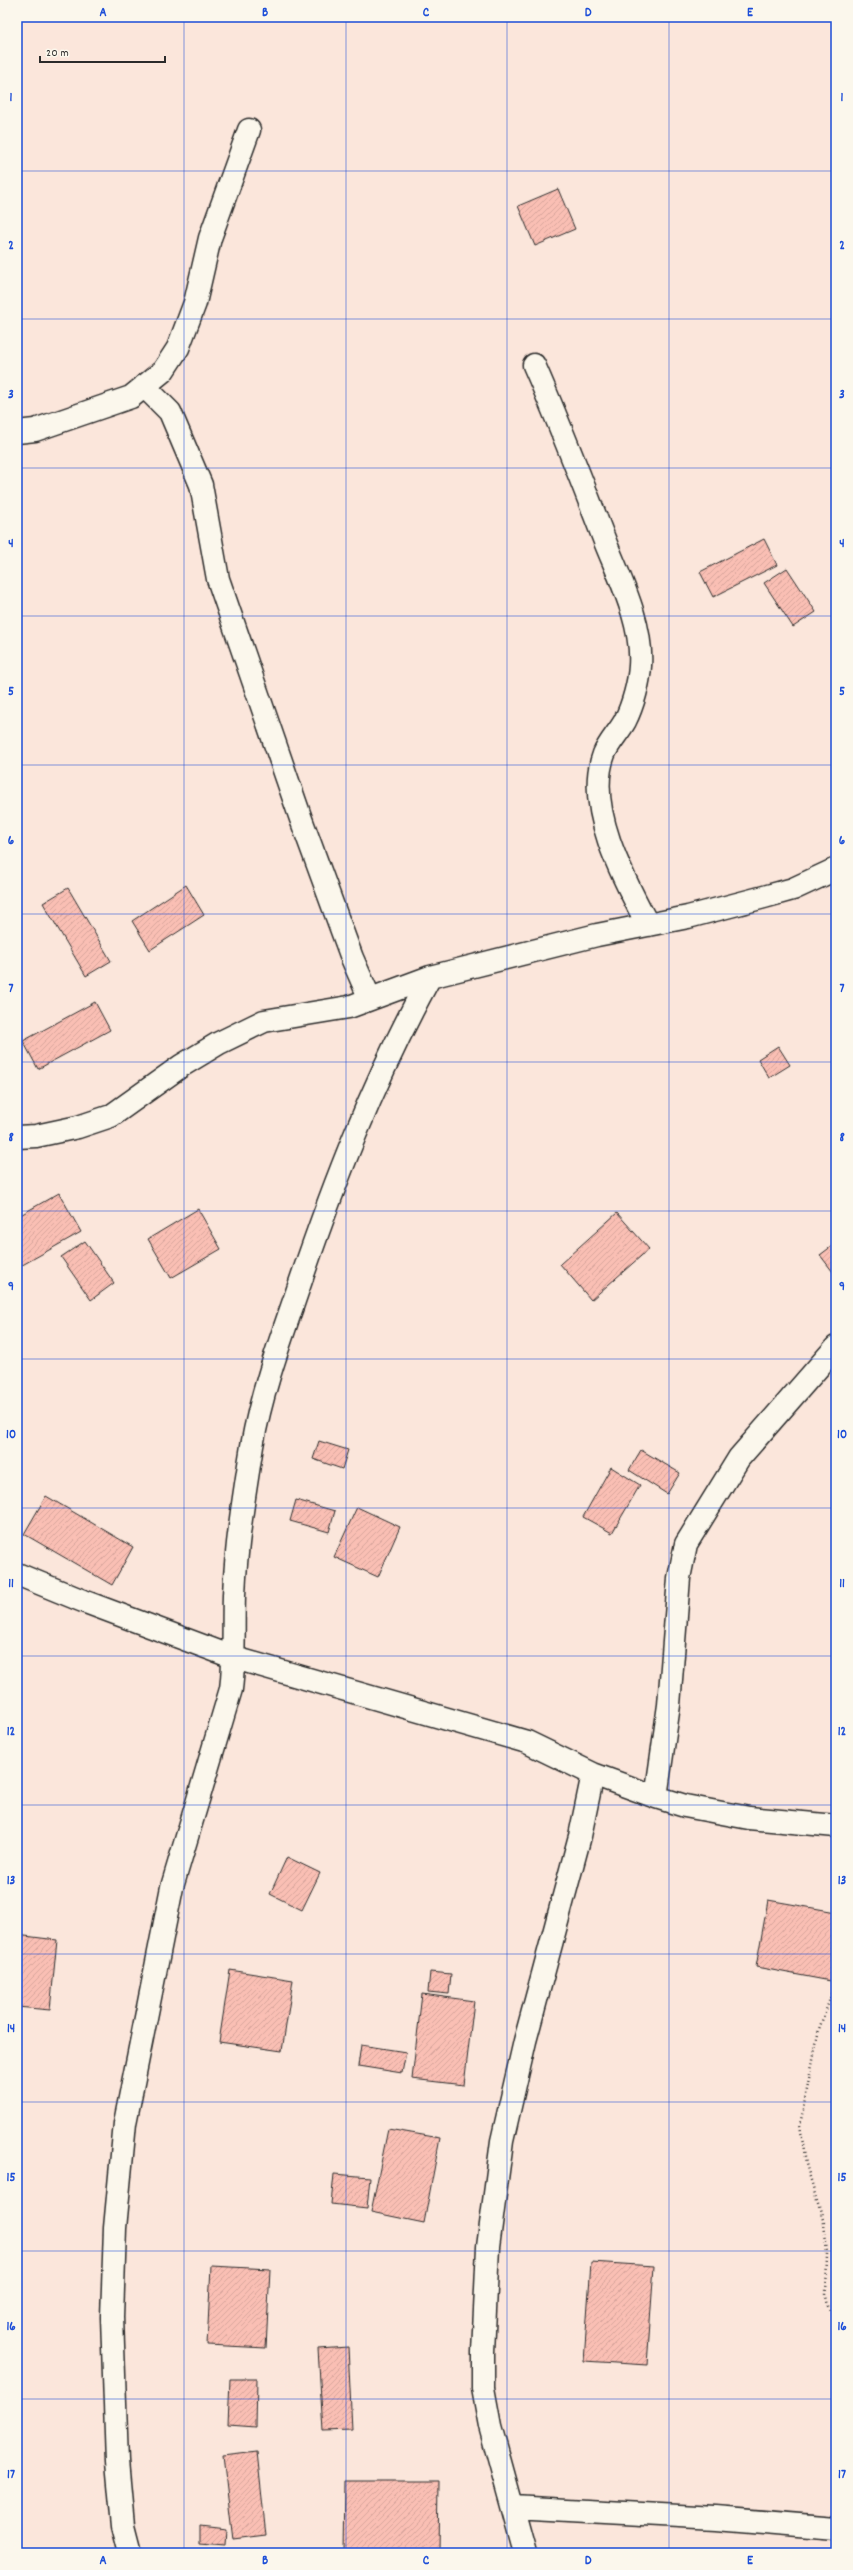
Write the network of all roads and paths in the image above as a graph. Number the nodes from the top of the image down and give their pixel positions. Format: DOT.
graph roads {
  1 [pos="249,130"];
  2 [pos="534,365"];
  3 [pos="144,386"];
  4 [pos="17,432"];
  5 [pos="835,873"];
  6 [pos="648,925"];
  7 [pos="430,977"];
  8 [pos="370,999"];
  9 [pos="17,1137"];
  10 [pos="836,1347"];
  11 [pos="17,1574"];
  12 [pos="235,1658"];
  13 [pos="593,1774"];
  14 [pos="656,1797"];
  15 [pos="836,1826"];
  16 [pos="836,1982"];
  17 [pos="836,2319"];
  18 [pos="513,2507"];
  19 [pos="836,2528"];
  20 [pos="130,2553"];
  21 [pos="525,2553"];
  1 -- 3 [label="street"];
  2 -- 6 [label="street"];
  3 -- 4 [label="street"];
  3 -- 8 [label="street"];
  5 -- 6 [label="street"];
  6 -- 7 [label="street"];
  7 -- 8 [label="street"];
  7 -- 12 [label="street"];
  8 -- 9 [label="street"];
  10 -- 14 [label="street"];
  11 -- 12 [label="street"];
  12 -- 13 [label="street"];
  12 -- 20 [label="street"];
  13 -- 14 [label="street"];
  13 -- 18 [label="street"];
  14 -- 15 [label="street"];
  16 -- 17 [label="path"];
  18 -- 19 [label="street"];
  18 -- 21 [label="street"];
}
